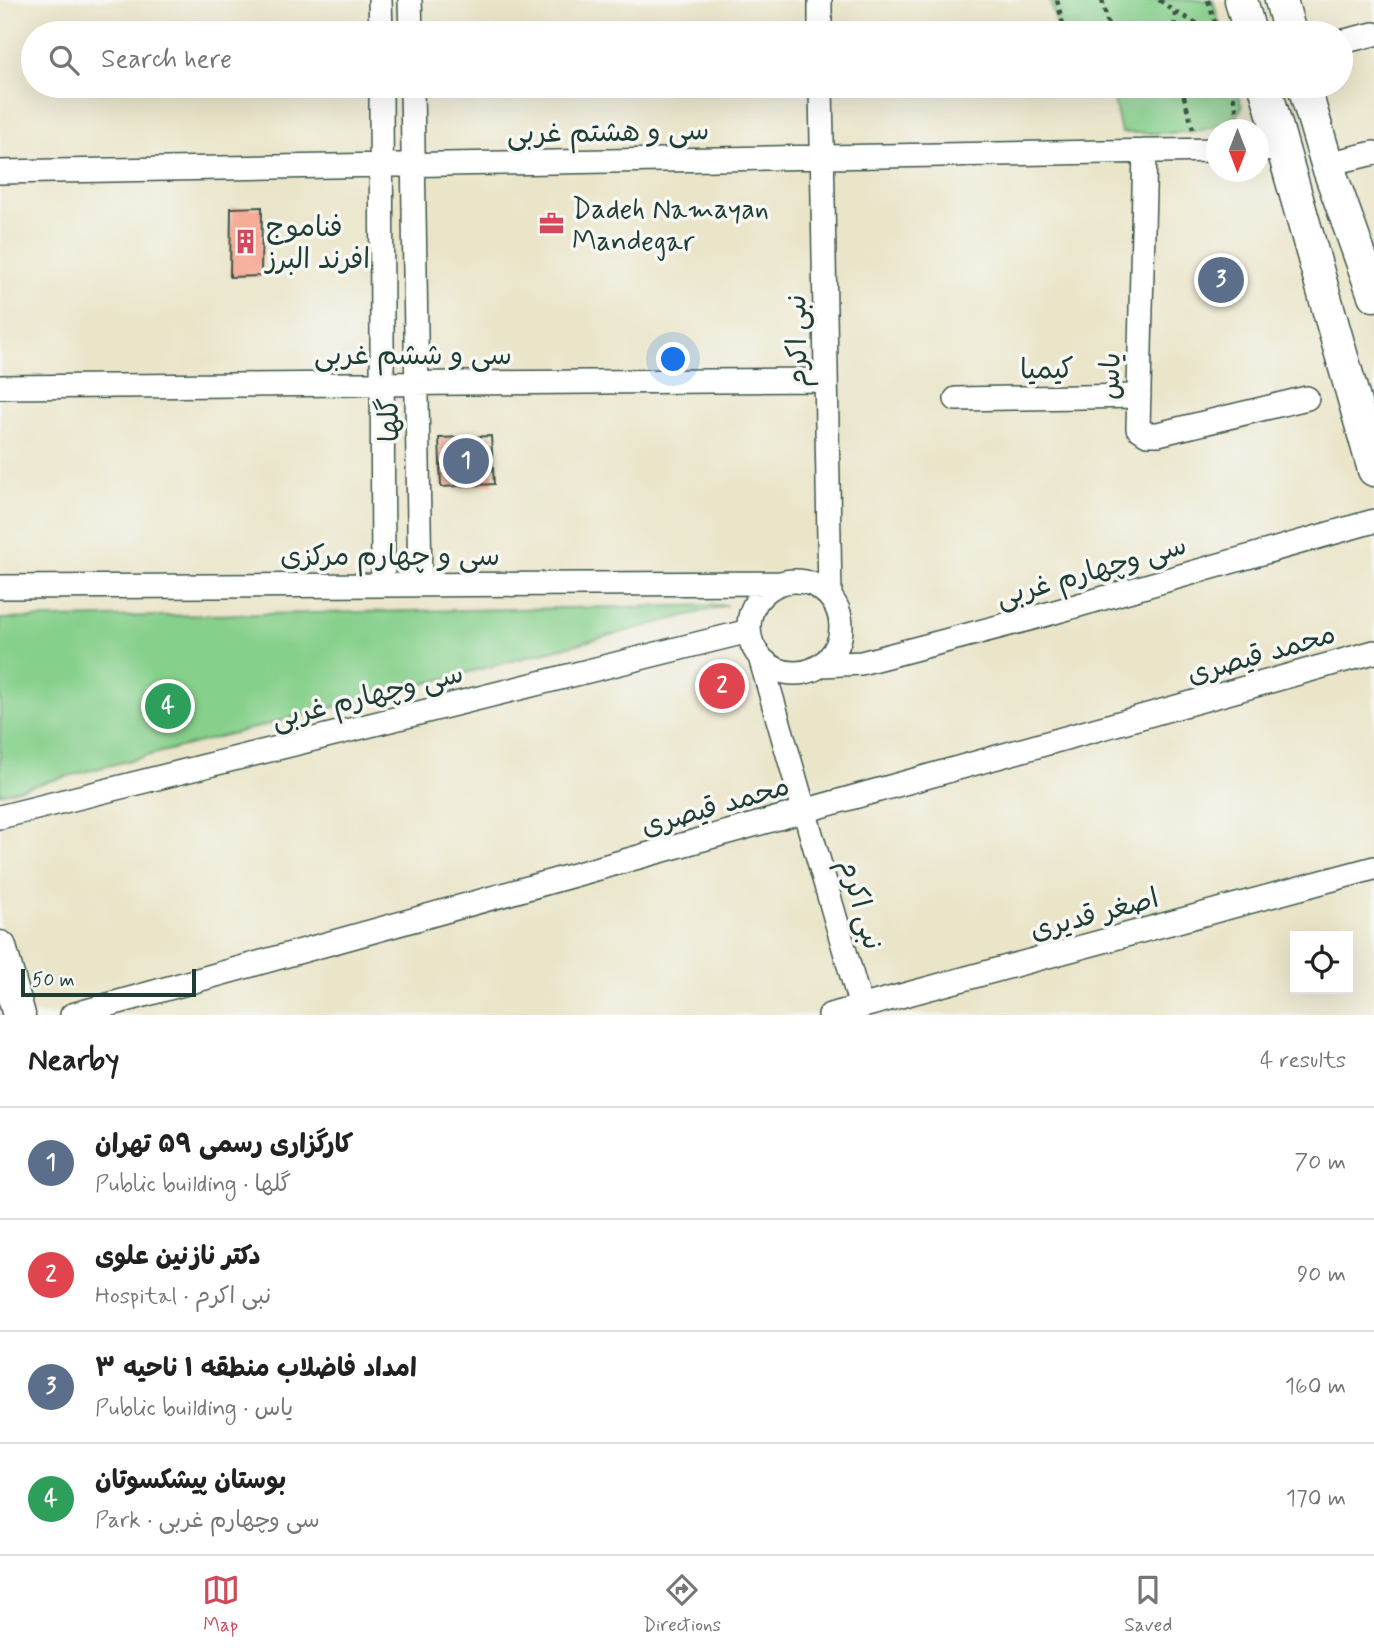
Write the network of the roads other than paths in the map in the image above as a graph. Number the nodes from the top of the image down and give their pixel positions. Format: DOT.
graph roads {
  1 [pos="380,0"];
  2 [pos="410,0"];
  3 [pos="820,0"];
  4 [pos="1241,0"];
  5 [pos="1282,0"];
  6 [pos="381,21"];
  7 [pos="411,21"];
  8 [pos="820,21"];
  9 [pos="1247,21"];
  10 [pos="1287,21"];
  11 [pos="1374,34"];
  12 [pos="1353,39"];
  13 [pos="381,98"];
  14 [pos="412,98"];
  15 [pos="821,98"];
  16 [pos="1266,98"];
  17 [pos="1308,98"];
  18 [pos="1271,149"];
  19 [pos="1206,150"];
  20 [pos="1145,151"];
  21 [pos="1374,153"];
  22 [pos="822,157"];
  23 [pos="1327,163"];
  24 [pos="413,164"];
  25 [pos="381,165"];
  26 [pos="0,172"];
  27 [pos="1373,290"];
  28 [pos="1331,316"];
  29 [pos="826,380"];
  30 [pos="383,384"];
  31 [pos="417,384"];
  32 [pos="0,387"];
  33 [pos="1139,396"];
  34 [pos="1307,398"];
  35 [pos="956,400"];
  36 [pos="1374,470"];
  37 [pos="1374,521"];
  38 [pos="781,583"];
  39 [pos="383,585"];
  40 [pos="421,585"];
  41 [pos="0,587"];
  42 [pos="830,596"];
  43 [pos="749,631"];
  44 [pos="1374,652"];
  45 [pos="760,657"];
  46 [pos="822,665"];
  47 [pos="804,811"];
  48 [pos="0,817"];
  49 [pos="1374,868"];
  50 [pos="0,947"];
  51 [pos="861,1007"];
  52 [pos="19,1015"];
  53 [pos="72,1015"];
  54 [pos="830,1015"];
  1 -- 6 [label="street"];
  2 -- 7 [label="street"];
  3 -- 8 [label="street"];
  4 -- 9 [label="main road"];
  5 -- 10 [label="main road"];
  11 -- 12 [label="street"];
  13 -- 25 [label="street, گلها"];
  14 -- 24 [label="street, گلها"];
  15 -- 22 [label="street, نبی اکرم"];
  16 -- 18 [label="main road"];
  17 -- 23 [label="main road"];
  18 -- 28 [label="main road"];
  19 -- 20 [label="street, سی و هشتم غربی"];
  20 -- 22 [label="street, سی و هشتم غربی"];
  20 -- 33 [label="street, یاس"];
  21 -- 23 [label="street"];
  22 -- 24 [label="street, سی و هشتم غربی"];
  22 -- 29 [label="street, نبی اکرم"];
  23 -- 27 [label="main road"];
  24 -- 25 [label="street, سی و هشتم غربی"];
  24 -- 31 [label="street, گلها"];
  25 -- 26 [label="street, سی و هشتم غربی"];
  25 -- 30 [label="street, گلها"];
  27 -- 28 [label="main road"];
  28 -- 36 [label="main road"];
  29 -- 31 [label="street, سی و ششم غربی"];
  29 -- 42 [label="street, نبی اکرم"];
  30 -- 31 [label="street, سی و ششم غربی"];
  30 -- 32 [label="street, سی و ششم غربی"];
  30 -- 39 [label="street, گلها"];
  31 -- 40 [label="street, گلها"];
  33 -- 34 [label="street, یاس"];
  33 -- 35 [label="street, کیمیا"];
  37 -- 46 [label="street, سی وچهارم غربی"];
  38 -- 40 [label="street, سی و چهارم مرکزی"];
  38 -- 42 [label="street"];
  38 -- 43 [label="street"];
  39 -- 40 [label="street, سی و چهارم مرکزی"];
  39 -- 41 [label="street, سی و چهارم مرکزی"];
  42 -- 46 [label="street"];
  43 -- 45 [label="street"];
  43 -- 48 [label="street, سی وچهارم غربی"];
  44 -- 47 [label="street, محمد قیصری"];
  45 -- 46 [label="street"];
  45 -- 47 [label="street, نبی اکرم"];
  47 -- 51 [label="street, نبی اکرم"];
  47 -- 53 [label="street, محمد قیصری"];
  49 -- 51 [label="street, اصغر قدیری"];
  50 -- 52 [label="main road"];
  51 -- 54 [label="street, اصغر قدیری"];
}
